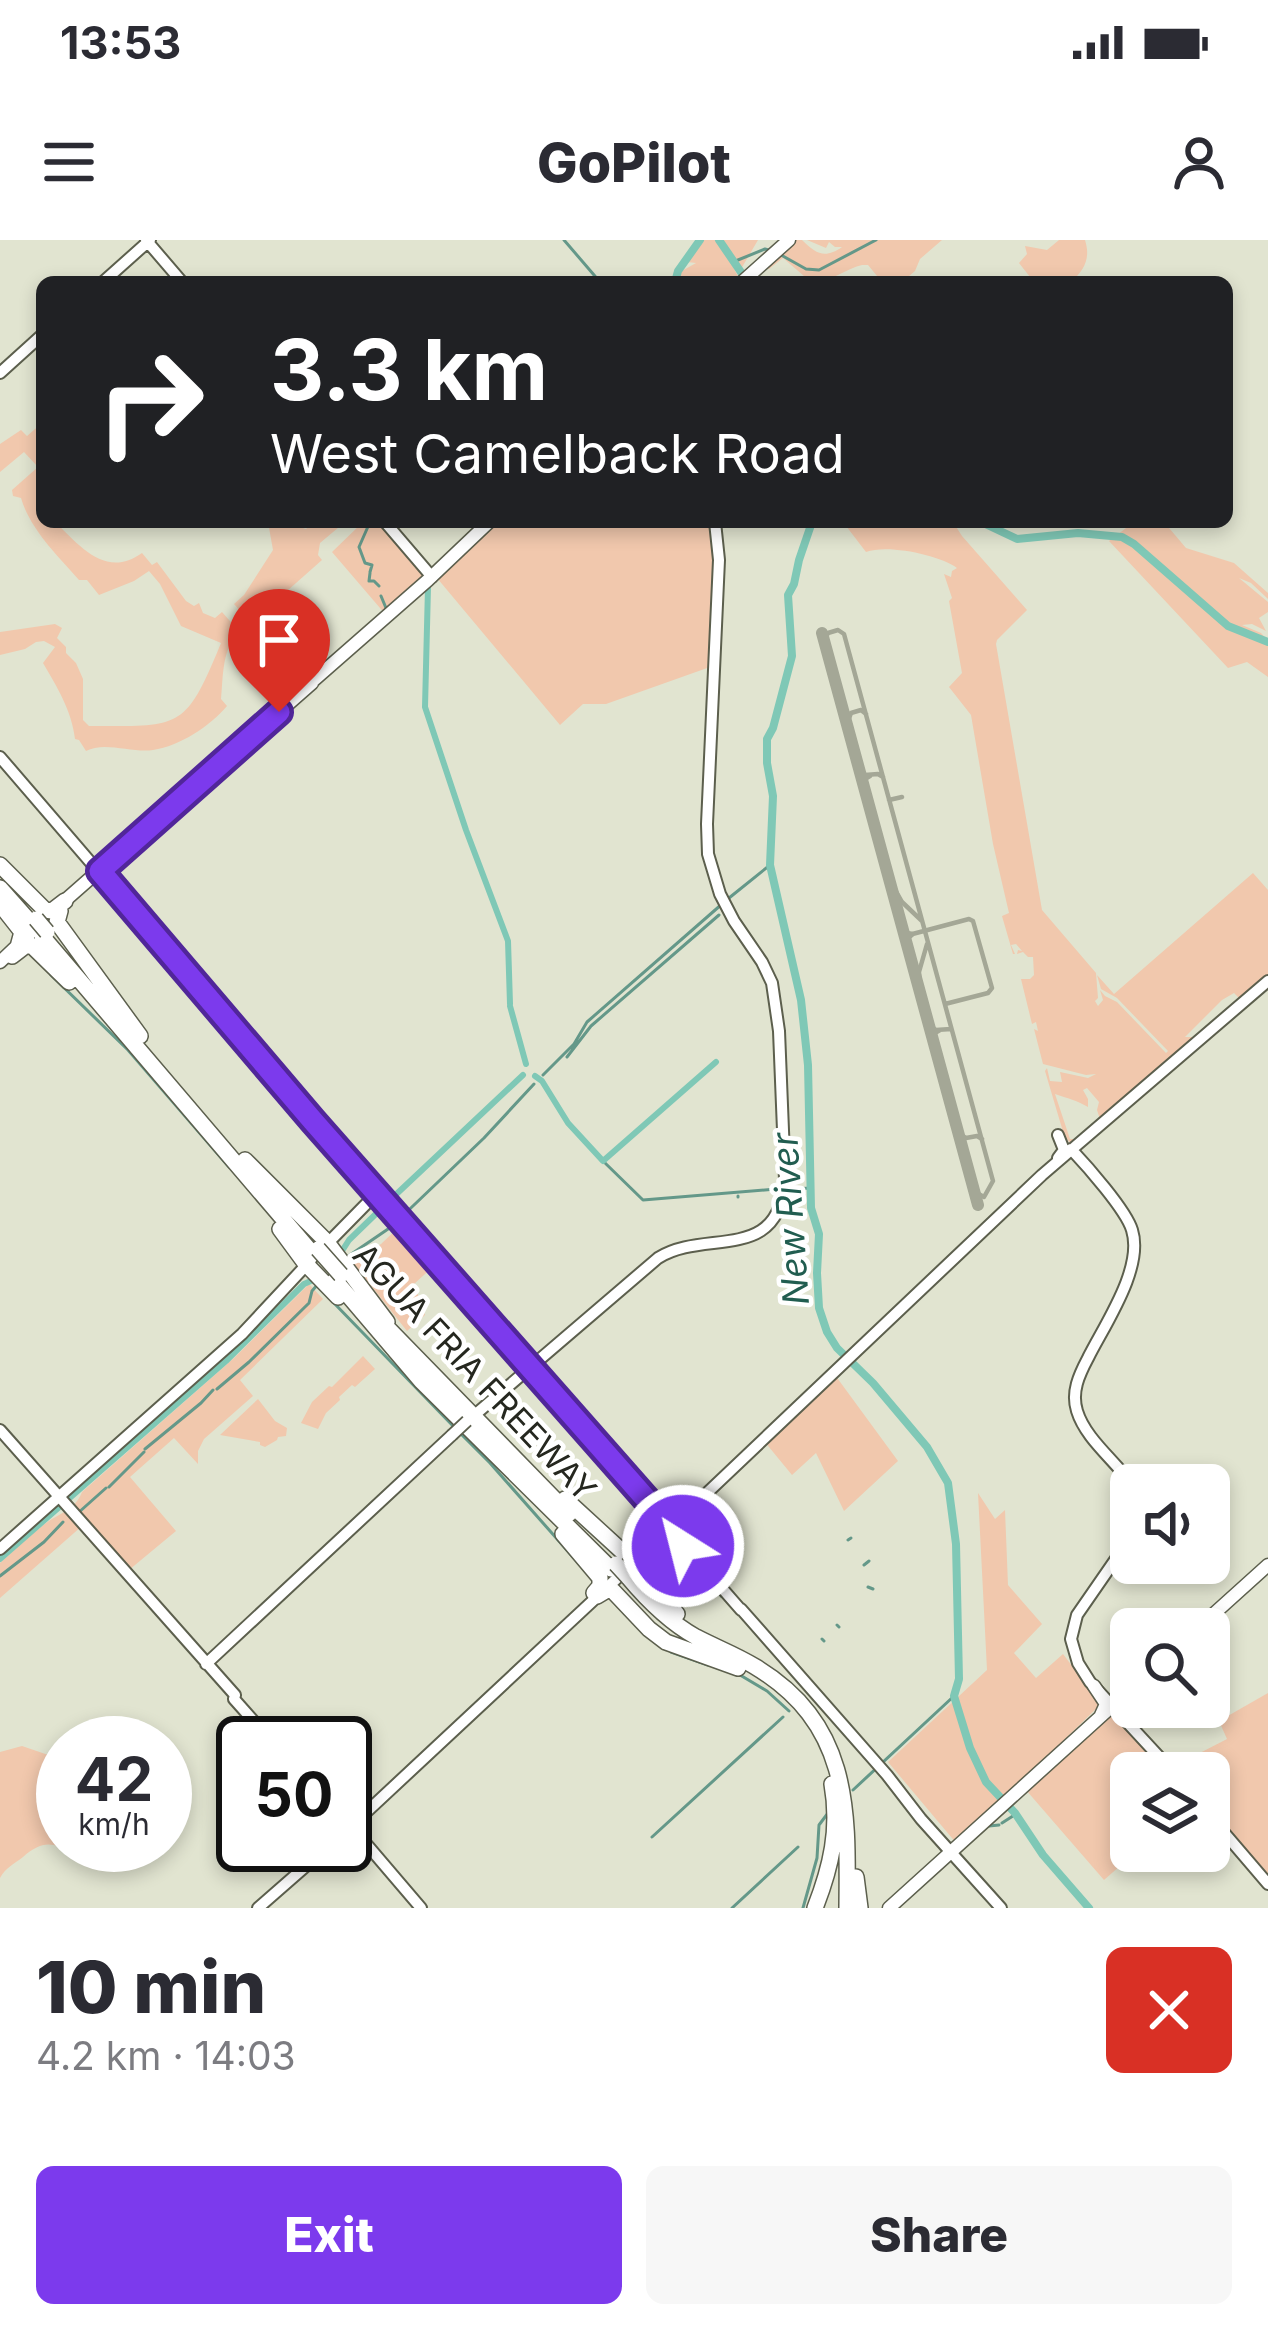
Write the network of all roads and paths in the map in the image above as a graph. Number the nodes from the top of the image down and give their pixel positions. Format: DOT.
graph roads {
  1 [pos="789,240"];
  2 [pos="148,241"];
  3 [pos="110,276"];
  4 [pos="177,276"];
  5 [pos="749,276"];
  6 [pos="36,340"];
  7 [pos="0,373"];
  8 [pos="390,528"];
  9 [pos="483,528"];
  10 [pos="716,528"];
  11 [pos="431,577"];
  12 [pos="312,683"];
  13 [pos="284,708"];
  14 [pos="0,757"];
  15 [pos="0,865"];
  16 [pos="100,871"];
  17 [pos="0,878"];
  18 [pos="0,887"];
  19 [pos="0,904"];
  20 [pos="36,930"];
  21 [pos="45,958"];
  22 [pos="1268,981"];
  23 [pos="156,1064"];
  24 [pos="1086,1139"];
  25 [pos="1071,1152"];
  26 [pos="1058,1163"];
  27 [pos="1087,1170"];
  28 [pos="386,1204"];
  29 [pos="326,1269"];
  30 [pos="415,1365"];
  31 [pos="530,1369"];
  32 [pos="471,1418"];
  33 [pos="0,1430"];
  34 [pos="498,1450"];
  35 [pos="1114,1464"];
  36 [pos="67,1506"];
  37 [pos="669,1527"];
  38 [pos="610,1542"];
  39 [pos="0,1550"];
  40 [pos="1268,1565"];
  41 [pos="1110,1568"];
  42 [pos="619,1573"];
  43 [pos="1220,1608"];
  44 [pos="749,1663"];
  45 [pos="206,1664"];
  46 [pos="767,1683"];
  47 [pos="1096,1685"];
  48 [pos="1110,1695"];
  49 [pos="1110,1701"];
  50 [pos="1110,1708"];
  51 [pos="251,1716"];
  52 [pos="1100,1717"];
  53 [pos="814,1721"];
  54 [pos="1134,1728"];
  55 [pos="1155,1752"];
  56 [pos="826,1758"];
  57 [pos="398,1776"];
  58 [pos="385,1795"];
  59 [pos="372,1801"];
  60 [pos="372,1806"];
  61 [pos="1230,1839"];
  62 [pos="952,1852"];
  63 [pos="372,1854"];
  64 [pos="296,1872"];
  65 [pos="298,1872"];
  66 [pos="1268,1882"];
  67 [pos="894,1906"];
  68 [pos="255,1908"];
  69 [pos="418,1908"];
  70 [pos="815,1908"];
  71 [pos="844,1908"];
  72 [pos="860,1908"];
  73 [pos="1001,1908"];
  1 -- 5 [label="main road"];
  2 -- 3 [label="main road"];
  2 -- 4 [label="main road"];
  6 -- 7 [label="main road"];
  8 -- 11 [label="main road"];
  9 -- 11 [label="main road"];
  10 -- 31 [label="main road"];
  11 -- 12 [label="main road"];
  12 -- 13 [label="main road"];
  12 -- 13 [label="main road"];
  13 -- 16 [label="main road"];
  14 -- 16 [label="main road"];
  15 -- 20 [label="highway"];
  16 -- 20 [label="main road"];
  16 -- 28 [label="main road"];
  17 -- 20 [label="highway, AGUA FRIA FREEWAY"];
  18 -- 20 [label="highway, AGUA FRIA FREEWAY"];
  19 -- 20 [label="highway"];
  20 -- 21 [label="highway"];
  20 -- 21 [label="highway"];
  20 -- 23 [label="highway, AGUA FRIA FREEWAY"];
  20 -- 23 [label="highway"];
  21 -- 23 [label="highway"];
  22 -- 24 [label="main road"];
  23 -- 29 [label="highway, AGUA FRIA FREEWAY"];
  24 -- 25 [label="main road"];
  24 -- 26 [label="main road"];
  24 -- 27 [label="main road"];
  25 -- 26 [label="main road"];
  25 -- 27 [label="main road"];
  26 -- 27 [label="main road"];
  26 -- 37 [label="main road"];
  27 -- 35 [label="main road"];
  28 -- 29 [label="main road"];
  28 -- 31 [label="main road"];
  29 -- 30 [label="highway"];
  29 -- 30 [label="highway"];
  29 -- 32 [label="highway"];
  29 -- 36 [label="main road"];
  30 -- 34 [label="highway, AGUA FRIA FREEWAY"];
  31 -- 32 [label="main road"];
  31 -- 37 [label="main road"];
  32 -- 34 [label="highway"];
  32 -- 45 [label="main road, bridge"];
  33 -- 36 [label="main road"];
  34 -- 38 [label="highway"];
  34 -- 42 [label="highway, AGUA FRIA FREEWAY"];
  34 -- 42 [label="highway"];
  36 -- 39 [label="main road"];
  36 -- 45 [label="main road"];
  37 -- 42 [label="main road"];
  37 -- 62 [label="main road"];
  38 -- 42 [label="highway"];
  38 -- 42 [label="highway"];
  40 -- 43 [label="main road"];
  41 -- 47 [label="main road"];
  42 -- 44 [label="highway, AGUA FRIA FREEWAY"];
  42 -- 44 [label="highway"];
  42 -- 46 [label="highway, AGUA FRIA FREEWAY"];
  42 -- 46 [label="highway"];
  42 -- 57 [label="main road"];
  42 -- 58 [label="main road"];
  44 -- 53 [label="highway, AGUA FRIA FREEWAY"];
  45 -- 51 [label="main road"];
  46 -- 56 [label="highway, AGUA FRIA FREEWAY"];
  47 -- 48 [label="main road"];
  47 -- 49 [label="main road"];
  47 -- 52 [label="main road"];
  50 -- 52 [label="main road"];
  52 -- 62 [label="main road"];
  53 -- 71 [label="highway, AGUA FRIA FREEWAY"];
  53 -- 72 [label="highway"];
  54 -- 55 [label="main road"];
  56 -- 70 [label="highway"];
  56 -- 71 [label="highway, AGUA FRIA FREEWAY"];
  57 -- 58 [label="main road"];
  57 -- 59 [label="main road"];
  58 -- 60 [label="main road"];
  61 -- 66 [label="main road"];
  62 -- 67 [label="main road"];
  62 -- 73 [label="main road"];
  63 -- 69 [label="main road"];
  64 -- 68 [label="main road"];
  65 -- 68 [label="main road"];
}
